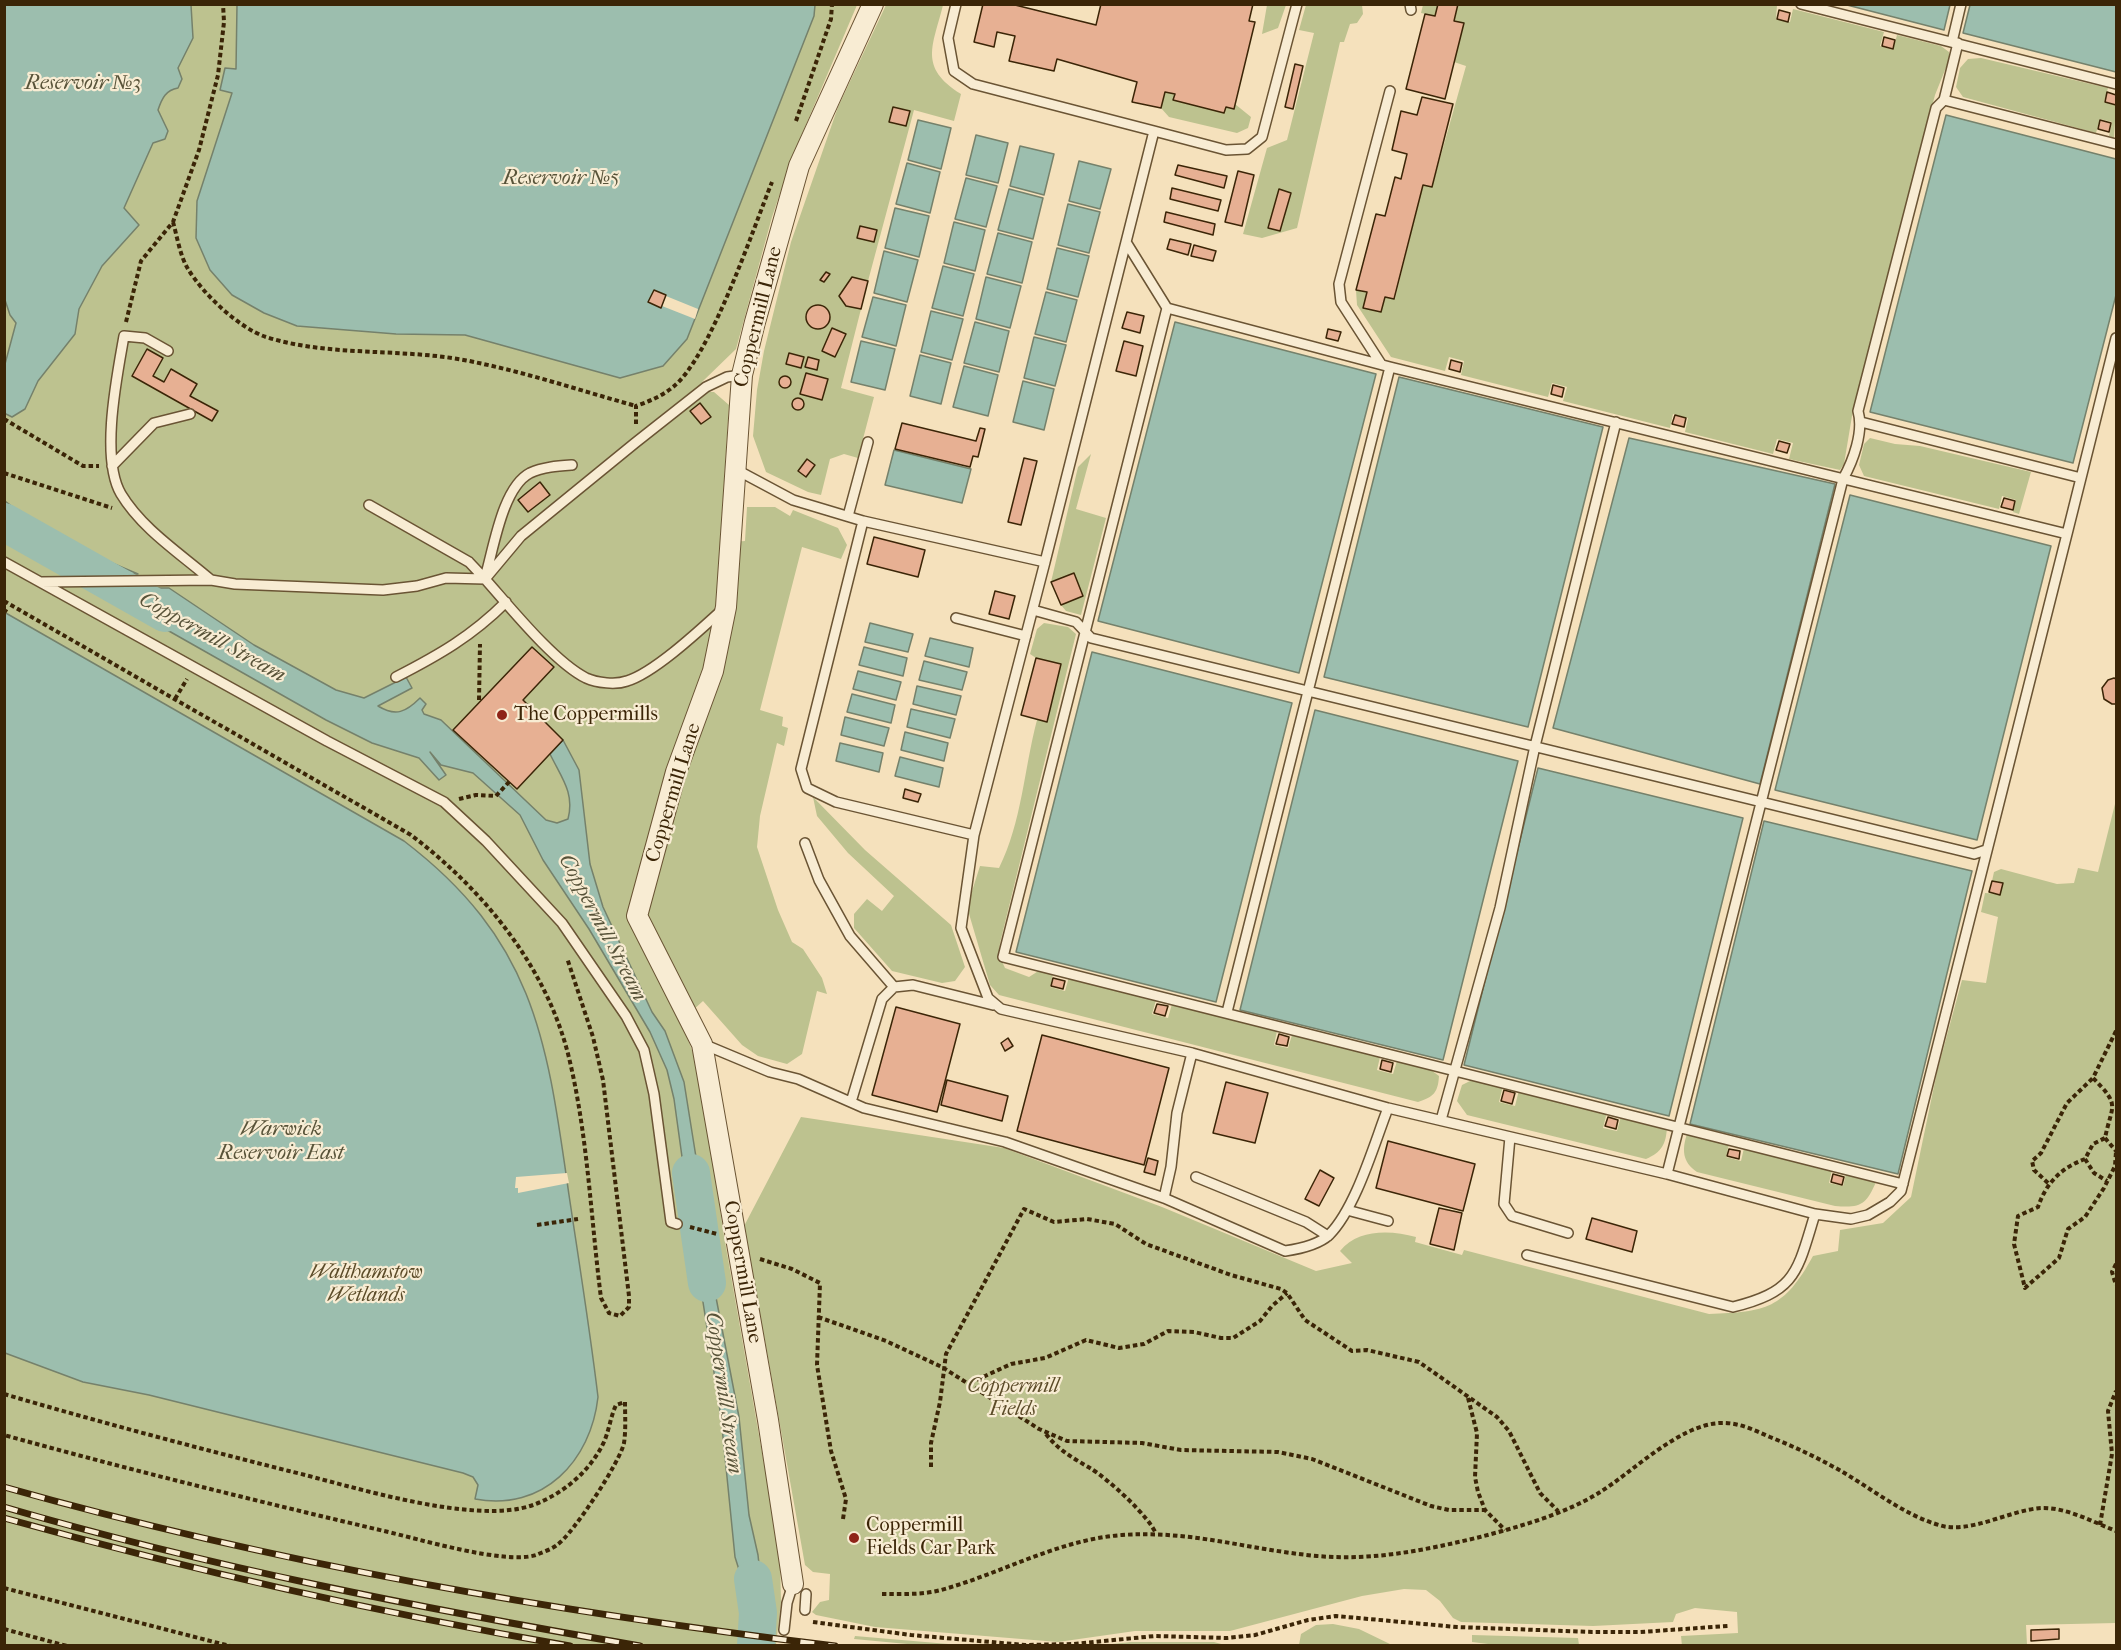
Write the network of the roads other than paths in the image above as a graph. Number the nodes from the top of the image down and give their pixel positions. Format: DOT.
graph roads {
  1 [pos="873,4"];
  2 [pos="956,4"];
  3 [pos="1297,4"];
  4 [pos="1801,4"];
  5 [pos="1961,4"];
  6 [pos="1955,42"];
  7 [pos="2116,84"];
  8 [pos="1390,91"];
  9 [pos="1944,100"];
  10 [pos="1154,131"];
  11 [pos="2116,144"];
  12 [pos="1126,242"];
  13 [pos="1167,308"];
  14 [pos="2116,338"];
  15 [pos="168,351"];
  16 [pos="1386,365"];
  17 [pos="742,375"];
  18 [pos="190,414"];
  19 [pos="1616,422"];
  20 [pos="1861,422"];
  21 [pos="868,442"];
  22 [pos="572,465"];
  23 [pos="112,466"];
  24 [pos="735,469"];
  25 [pos="2081,478"];
  26 [pos="1843,479"];
  27 [pos="369,505"];
  28 [pos="848,516"];
  29 [pos="863,521"];
  30 [pos="2067,534"];
  31 [pos="1045,561"];
  32 [pos="4,562"];
  33 [pos="484,579"];
  34 [pos="211,580"];
  35 [pos="40,582"];
  36 [pos="506,602"];
  37 [pos="726,607"];
  38 [pos="1033,610"];
  39 [pos="956,618"];
  40 [pos="1085,632"];
  41 [pos="1026,636"];
  42 [pos="396,676"];
  43 [pos="1308,690"];
  44 [pos="1535,746"];
  45 [pos="1761,802"];
  46 [pos="974,835"];
  47 [pos="805,843"];
  48 [pos="1986,850"];
  49 [pos="894,987"];
  50 [pos="999,1007"];
  51 [pos="1227,1012"];
  52 [pos="702,1044"];
  53 [pos="1192,1053"];
  54 [pos="1455,1070"];
  55 [pos="851,1102"];
  56 [pos="1388,1108"];
  57 [pos="1441,1120"];
  58 [pos="1679,1126"];
  59 [pos="1510,1137"];
  60 [pos="1666,1174"];
  61 [pos="1196,1177"];
  62 [pos="1903,1184"];
  63 [pos="1164,1198"];
  64 [pos="1347,1210"];
  65 [pos="1815,1214"];
  66 [pos="1388,1221"];
  67 [pos="677,1224"];
  68 [pos="1568,1233"];
  69 [pos="1328,1236"];
  70 [pos="1527,1255"];
  71 [pos="800,1589"];
  72 [pos="805,1611"];
  73 [pos="784,1630"];
  1 -- 17 [label="street, Coppermill Lane"];
  2 -- 10 [label="lane"];
  3 -- 10 [label="lane"];
  4 -- 6 [label="lane"];
  5 -- 6 [label="lane"];
  6 -- 7 [label="lane"];
  6 -- 9 [label="lane"];
  8 -- 16 [label="lane"];
  9 -- 11 [label="lane"];
  9 -- 20 [label="lane"];
  10 -- 12 [label="lane"];
  12 -- 13 [label="lane"];
  12 -- 31 [label="lane"];
  13 -- 16 [label="lane"];
  13 -- 40 [label="lane"];
  14 -- 25 [label="lane"];
  15 -- 23 [label="lane"];
  16 -- 19 [label="lane"];
  16 -- 43 [label="lane"];
  17 -- 24 [label="street, Coppermill Lane"];
  17 -- 33 [label="lane"];
  18 -- 23 [label="lane"];
  19 -- 26 [label="lane"];
  19 -- 44 [label="lane"];
  20 -- 25 [label="lane"];
  20 -- 26 [label="lane"];
  21 -- 28 [label="lane"];
  22 -- 33 [label="lane"];
  23 -- 34 [label="lane"];
  24 -- 28 [label="lane"];
  24 -- 37 [label="street, Coppermill Lane"];
  25 -- 30 [label="lane"];
  26 -- 30 [label="lane"];
  26 -- 45 [label="lane"];
  27 -- 33 [label="lane"];
  28 -- 29 [label="lane"];
  29 -- 31 [label="lane"];
  29 -- 46 [label="lane"];
  30 -- 48 [label="lane"];
  31 -- 38 [label="lane"];
  32 -- 35 [label="lane"];
  33 -- 34 [label="lane"];
  33 -- 36 [label="lane"];
  34 -- 35 [label="lane"];
  35 -- 67 [label="lane"];
  36 -- 37 [label="lane"];
  36 -- 42 [label="lane"];
  37 -- 52 [label="street, Coppermill Lane"];
  38 -- 40 [label="lane"];
  38 -- 41 [label="lane"];
  39 -- 41 [label="lane"];
  40 -- 43 [label="lane"];
  40 -- 51 [label="lane"];
  41 -- 46 [label="lane"];
  43 -- 44 [label="lane"];
  43 -- 51 [label="lane"];
  44 -- 45 [label="lane"];
  44 -- 54 [label="lane"];
  45 -- 48 [label="lane"];
  45 -- 58 [label="lane"];
  46 -- 50 [label="lane"];
  47 -- 49 [label="lane"];
  48 -- 62 [label="lane"];
  49 -- 50 [label="lane"];
  49 -- 55 [label="lane"];
  50 -- 53 [label="lane"];
  51 -- 54 [label="lane"];
  52 -- 55 [label="lane"];
  52 -- 71 [label="street, Coppermill Lane"];
  53 -- 56 [label="lane"];
  53 -- 63 [label="lane"];
  54 -- 57 [label="lane"];
  54 -- 58 [label="lane"];
  55 -- 63 [label="lane"];
  56 -- 57 [label="lane"];
  56 -- 64 [label="lane"];
  57 -- 59 [label="lane"];
  58 -- 60 [label="lane"];
  58 -- 62 [label="lane"];
  59 -- 60 [label="lane"];
  59 -- 68 [label="lane"];
  60 -- 65 [label="lane"];
  61 -- 69 [label="lane"];
  62 -- 65 [label="lane"];
  63 -- 69 [label="lane"];
  64 -- 66 [label="lane"];
  64 -- 69 [label="lane"];
  65 -- 70 [label="lane"];
  71 -- 72 [label="lane"];
  71 -- 73 [label="lane"];
}
